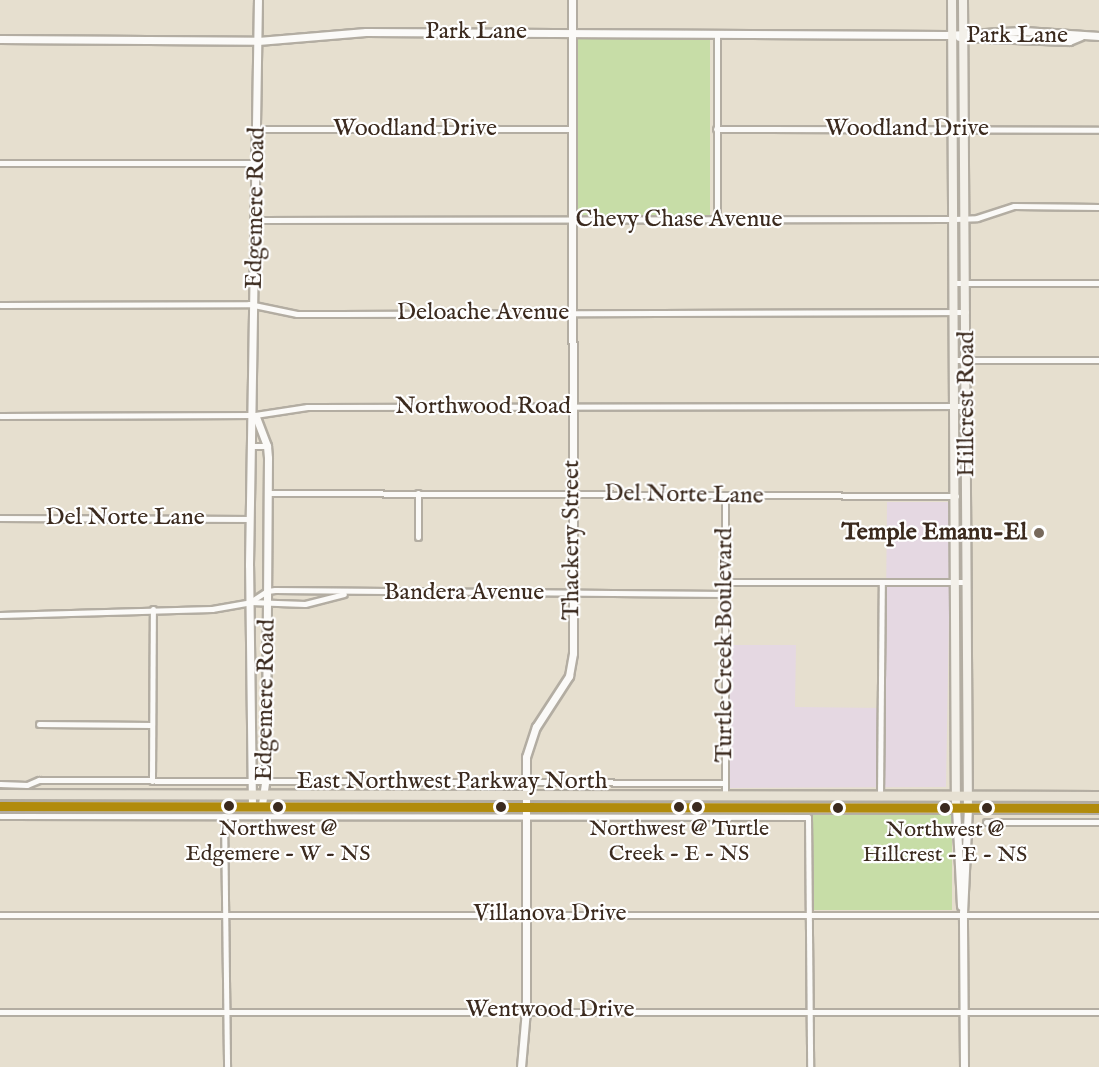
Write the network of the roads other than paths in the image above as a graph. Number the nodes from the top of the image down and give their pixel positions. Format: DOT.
graph roads {
  1 [pos="258,0"];
  2 [pos="572,0"];
  3 [pos="952,0"];
  4 [pos="963,0"];
  5 [pos="572,32"];
  6 [pos="717,33"];
  7 [pos="952,35"];
  8 [pos="963,35"];
  9 [pos="1099,36"];
  10 [pos="0,39"];
  11 [pos="258,41"];
  12 [pos="257,129"];
  13 [pos="572,129"];
  14 [pos="716,129"];
  15 [pos="951,129"];
  16 [pos="962,129"];
  17 [pos="1099,130"];
  18 [pos="0,163"];
  19 [pos="257,163"];
  20 [pos="1099,207"];
  21 [pos="954,219"];
  22 [pos="965,219"];
  23 [pos="256,220"];
  24 [pos="572,220"];
  25 [pos="717,220"];
  26 [pos="955,283"];
  27 [pos="966,283"];
  28 [pos="1099,283"];
  29 [pos="0,304"];
  30 [pos="255,306"];
  31 [pos="572,312"];
  32 [pos="956,312"];
  33 [pos="966,312"];
  34 [pos="956,360"];
  35 [pos="967,360"];
  36 [pos="1099,360"];
  37 [pos="572,406"];
  38 [pos="956,406"];
  39 [pos="967,406"];
  40 [pos="255,415"];
  41 [pos="0,416"];
  42 [pos="252,446"];
  43 [pos="267,446"];
  44 [pos="267,494"];
  45 [pos="418,494"];
  46 [pos="572,494"];
  47 [pos="724,496"];
  48 [pos="956,498"];
  49 [pos="967,499"];
  50 [pos="0,518"];
  51 [pos="250,519"];
  52 [pos="418,537"];
  53 [pos="725,582"];
  54 [pos="882,582"];
  55 [pos="956,582"];
  56 [pos="967,582"];
  57 [pos="267,591"];
  58 [pos="572,592"];
  59 [pos="347,593"];
  60 [pos="725,594"];
  61 [pos="250,602"];
  62 [pos="267,604"];
  63 [pos="153,609"];
  64 [pos="0,615"];
  65 [pos="968,640"];
  66 [pos="956,641"];
  67 [pos="956,709"];
  68 [pos="967,709"];
  69 [pos="39,724"];
  70 [pos="152,725"];
  71 [pos="152,781"];
  72 [pos="250,782"];
  73 [pos="266,782"];
  74 [pos="525,783"];
  75 [pos="725,783"];
  76 [pos="0,784"];
  77 [pos="0,794"];
  78 [pos="251,794"];
  79 [pos="264,794"];
  80 [pos="725,794"];
  81 [pos="525,795"];
  82 [pos="880,795"];
  83 [pos="956,796"];
  84 [pos="968,796"];
  85 [pos="1099,796"];
  86 [pos="0,806"];
  87 [pos="257,806"];
  88 [pos="725,807"];
  89 [pos="956,807"];
  90 [pos="968,807"];
  91 [pos="1099,808"];
  92 [pos="525,810"];
  93 [pos="0,816"];
  94 [pos="224,816"];
  95 [pos="986,822"];
  96 [pos="1099,822"];
  97 [pos="963,913"];
  98 [pos="225,914"];
  99 [pos="526,914"];
  100 [pos="809,914"];
  101 [pos="0,915"];
  102 [pos="1099,915"];
  103 [pos="526,1010"];
  104 [pos="963,1010"];
  105 [pos="226,1011"];
  106 [pos="810,1011"];
  107 [pos="0,1012"];
  108 [pos="1099,1012"];
  109 [pos="227,1067"];
  110 [pos="521,1067"];
  111 [pos="810,1067"];
  112 [pos="964,1067"];
  1 -- 11 [label="street, Edgemere Road"];
  2 -- 5 [label="street, Thackery Street"];
  3 -- 7 [label="main road, Hillcrest Road"];
  4 -- 8 [label="main road, Hillcrest Road"];
  5 -- 6 [label="street, Park Lane"];
  5 -- 11 [label="street, Park Lane"];
  5 -- 13 [label="street, Thackery Street"];
  6 -- 7 [label="street, Park Lane"];
  6 -- 14 [label="street"];
  7 -- 8 [label="street, Park Lane"];
  7 -- 15 [label="main road, Hillcrest Road"];
  8 -- 9 [label="street, Park Lane"];
  8 -- 16 [label="main road, Hillcrest Road"];
  10 -- 11 [label="street, Park Lane"];
  11 -- 12 [label="street, Edgemere Road"];
  12 -- 13 [label="street, Woodland Drive"];
  12 -- 19 [label="street, Edgemere Road"];
  13 -- 24 [label="street, Thackery Street"];
  14 -- 15 [label="street, Woodland Drive"];
  14 -- 25 [label="street"];
  15 -- 16 [label="street, Woodland Drive"];
  15 -- 21 [label="main road, Hillcrest Road"];
  16 -- 17 [label="street, Woodland Drive"];
  16 -- 22 [label="main road, Hillcrest Road"];
  18 -- 19 [label="street"];
  19 -- 23 [label="street, Edgemere Road"];
  20 -- 22 [label="street, Chevy Chase Avenue"];
  21 -- 22 [label="street, Chevy Chase Avenue"];
  21 -- 25 [label="street, Chevy Chase Avenue"];
  21 -- 26 [label="main road, Hillcrest Road"];
  22 -- 27 [label="main road, Hillcrest Road"];
  23 -- 24 [label="street, Chevy Chase Avenue"];
  23 -- 30 [label="street, Edgemere Road"];
  24 -- 25 [label="street, Chevy Chase Avenue"];
  24 -- 31 [label="street, Thackery Street"];
  26 -- 27 [label="street"];
  26 -- 32 [label="main road, Hillcrest Road"];
  27 -- 28 [label="street"];
  27 -- 33 [label="main road, Hillcrest Road"];
  29 -- 30 [label="street, Deloache Avenue"];
  30 -- 31 [label="street, Deloache Avenue"];
  30 -- 40 [label="street, Edgemere Road"];
  31 -- 32 [label="street, Deloache Avenue"];
  31 -- 37 [label="street, Thackery Street"];
  32 -- 33 [label="street, Deloache Avenue"];
  32 -- 34 [label="main road, Hillcrest Road"];
  33 -- 35 [label="main road, Hillcrest Road"];
  34 -- 35 [label="street"];
  34 -- 38 [label="main road, Hillcrest Road"];
  35 -- 36 [label="street"];
  35 -- 39 [label="main road, Hillcrest Road"];
  37 -- 38 [label="street, Northwood Road"];
  37 -- 40 [label="street, Northwood Road"];
  37 -- 46 [label="street, Thackery Street"];
  38 -- 39 [label="street, Northwood Road"];
  38 -- 48 [label="main road, Hillcrest Road"];
  39 -- 49 [label="main road, Hillcrest Road"];
  40 -- 41 [label="street, Northwood Road"];
  40 -- 42 [label="street, Edgemere Road"];
  40 -- 43 [label="street, Edgemere Road"];
  42 -- 43 [label="street"];
  42 -- 51 [label="street, Edgemere Road"];
  43 -- 44 [label="street, Edgemere Road"];
  44 -- 45 [label="street, Del Norte Lane"];
  44 -- 57 [label="street, Edgemere Road"];
  45 -- 46 [label="street, Del Norte Lane"];
  45 -- 52 [label="street"];
  46 -- 47 [label="street, Del Norte Lane"];
  46 -- 58 [label="street, Thackery Street"];
  47 -- 48 [label="street, Del Norte Lane"];
  47 -- 53 [label="street, Turtle Creek Boulevard"];
  48 -- 49 [label="main road"];
  48 -- 55 [label="main road, Hillcrest Road"];
  49 -- 56 [label="main road, Hillcrest Road"];
  50 -- 51 [label="street, Del Norte Lane"];
  51 -- 61 [label="street, Edgemere Road"];
  53 -- 54 [label="street"];
  53 -- 60 [label="street, Turtle Creek Boulevard"];
  54 -- 55 [label="street"];
  54 -- 82 [label="street"];
  55 -- 56 [label="street"];
  55 -- 66 [label="main road, Hillcrest Road"];
  56 -- 65 [label="main road, Hillcrest Road"];
  57 -- 59 [label="street, Bandera Avenue"];
  57 -- 61 [label="street, Bandera Avenue"];
  57 -- 62 [label="street, Edgemere Road"];
  58 -- 59 [label="street, Bandera Avenue"];
  58 -- 60 [label="street, Bandera Avenue"];
  58 -- 74 [label="street, Thackery Street"];
  59 -- 62 [label="street, Bandera Avenue"];
  60 -- 75 [label="street, Turtle Creek Boulevard"];
  61 -- 62 [label="street, Bandera Avenue"];
  61 -- 63 [label="street, Bandera Avenue"];
  61 -- 72 [label="street, Edgemere Road"];
  62 -- 73 [label="street, Edgemere Road"];
  63 -- 64 [label="street, Bandera Avenue"];
  63 -- 70 [label="street"];
  65 -- 66 [label="main road"];
  65 -- 68 [label="main road, Hillcrest Road"];
  66 -- 67 [label="main road, Hillcrest Road"];
  67 -- 68 [label="main road"];
  67 -- 83 [label="main road, Hillcrest Road"];
  68 -- 84 [label="main road, Hillcrest Road"];
  69 -- 70 [label="street"];
  70 -- 71 [label="street"];
  71 -- 72 [label="street, East Northwest Parkway North"];
  71 -- 76 [label="street, East Northwest Parkway North"];
  72 -- 73 [label="street, East Northwest Parkway North"];
  72 -- 78 [label="street, Edgemere Road"];
  73 -- 74 [label="street, East Northwest Parkway North"];
  73 -- 79 [label="street, Edgemere Road"];
  74 -- 75 [label="street, East Northwest Parkway North"];
  74 -- 81 [label="street, Thackery Street"];
  75 -- 80 [label="street, Turtle Creek Boulevard"];
  77 -- 78 [label="main road"];
  78 -- 79 [label="main road"];
  78 -- 87 [label="street, Edgemere Road"];
  79 -- 81 [label="main road"];
  79 -- 87 [label="street, Edgemere Road"];
  80 -- 81 [label="main road"];
  80 -- 82 [label="main road"];
  80 -- 88 [label="main road"];
  81 -- 92 [label="street, Thackery Street"];
  82 -- 83 [label="main road"];
  83 -- 84 [label="main road"];
  83 -- 89 [label="main road, Hillcrest Road"];
  84 -- 85 [label="main road"];
  84 -- 90 [label="main road, Hillcrest Road"];
  86 -- 87 [label="main road"];
  87 -- 92 [label="main road"];
  88 -- 89 [label="main road"];
  88 -- 92 [label="main road"];
  89 -- 90 [label="main road"];
  89 -- 97 [label="street"];
  90 -- 91 [label="main road"];
  90 -- 97 [label="street"];
  92 -- 94 [label="street"];
  92 -- 99 [label="street, Thackery Street"];
  92 -- 100 [label="street"];
  93 -- 94 [label="street"];
  94 -- 98 [label="street"];
  95 -- 96 [label="street"];
  97 -- 100 [label="street, Villanova Drive"];
  97 -- 102 [label="street, Villanova Drive"];
  97 -- 104 [label="street"];
  98 -- 99 [label="street, Villanova Drive"];
  98 -- 101 [label="street, Villanova Drive"];
  98 -- 105 [label="street"];
  99 -- 100 [label="street, Villanova Drive"];
  99 -- 103 [label="street, Thackery Street"];
  100 -- 106 [label="street"];
  103 -- 105 [label="street, Wentwood Drive"];
  103 -- 106 [label="street, Wentwood Drive"];
  103 -- 110 [label="street, Thackery Street"];
  104 -- 106 [label="street, Wentwood Drive"];
  104 -- 108 [label="street, Wentwood Drive"];
  104 -- 112 [label="street"];
  105 -- 107 [label="street, Wentwood Drive"];
  105 -- 109 [label="street"];
  106 -- 111 [label="street"];
}
